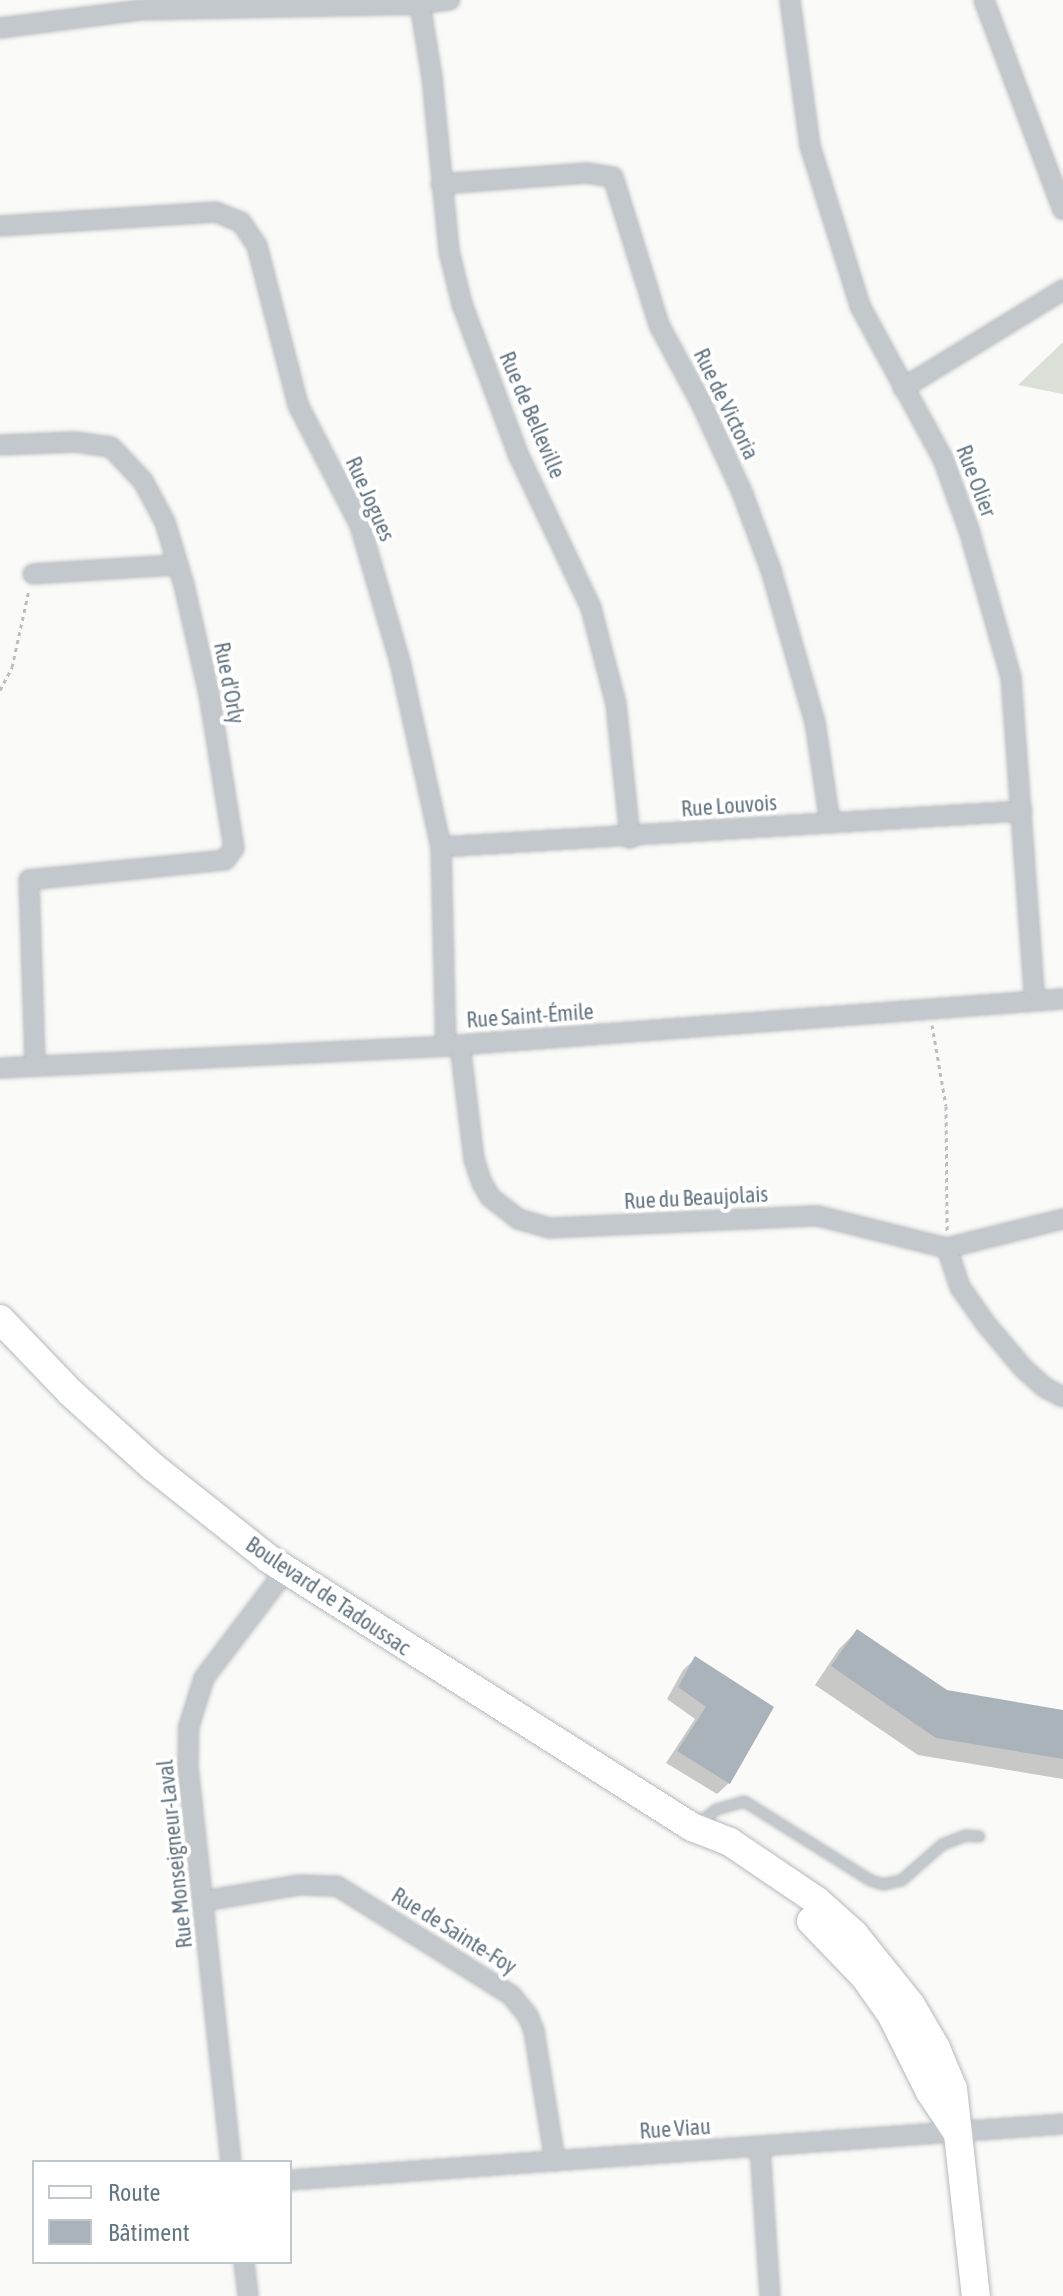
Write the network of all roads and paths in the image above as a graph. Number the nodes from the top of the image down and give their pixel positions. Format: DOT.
graph roads {
  1 [pos="450,0"];
  2 [pos="790,0"];
  3 [pos="984,0"];
  4 [pos="420,4"];
  5 [pos="139,5"];
  6 [pos="0,28"];
  7 [pos="441,184"];
  8 [pos="1063,210"];
  9 [pos="0,226"];
  10 [pos="1063,290"];
  11 [pos="903,388"];
  12 [pos="0,445"];
  13 [pos="178,565"];
  14 [pos="33,574"];
  15 [pos="0,690"];
  16 [pos="1022,811"];
  17 [pos="830,822"];
  18 [pos="630,838"];
  19 [pos="441,847"];
  20 [pos="1063,999"];
  21 [pos="1035,1001"];
  22 [pos="930,1009"];
  23 [pos="453,1046"];
  24 [pos="35,1064"];
  25 [pos="0,1068"];
  26 [pos="1063,1219"];
  27 [pos="947,1248"];
  28 [pos="0,1319"];
  29 [pos="1063,1397"];
  30 [pos="286,1570"];
  31 [pos="692,1827"];
  32 [pos="979,1836"];
  33 [pos="204,1901"];
  34 [pos="1063,2124"];
  35 [pos="958,2133"];
  36 [pos="760,2147"];
  37 [pos="231,2160"];
  38 [pos="555,2161"];
  39 [pos="292,2180"];
  40 [pos="244,2264"];
  41 [pos="248,2296"];
  42 [pos="770,2296"];
  43 [pos="976,2296"];
  1 -- 4 [label="street"];
  2 -- 11 [label="street, Rue Olier"];
  3 -- 8 [label="street"];
  4 -- 5 [label="street"];
  4 -- 7 [label="street, Rue de Belleville"];
  5 -- 6 [label="street"];
  7 -- 17 [label="street, Rue de Victoria"];
  7 -- 18 [label="street, Rue de Belleville"];
  9 -- 19 [label="street, Rue Jogues"];
  10 -- 11 [label="street"];
  11 -- 16 [label="street, Rue Olier"];
  12 -- 13 [label="street, Rue d'Orly"];
  13 -- 14 [label="street"];
  13 -- 24 [label="street, Rue d'Orly"];
  14 -- 15 [label="path"];
  16 -- 17 [label="street, Rue Louvois"];
  16 -- 21 [label="street, Rue Olier"];
  17 -- 18 [label="street, Rue Louvois"];
  18 -- 19 [label="street, Rue Louvois"];
  19 -- 23 [label="street, Rue Jogues"];
  20 -- 21 [label="street, Rue Saint-Émile"];
  21 -- 22 [label="street, Rue Saint-Émile"];
  22 -- 23 [label="street, Rue Saint-Émile"];
  22 -- 27 [label="path"];
  23 -- 24 [label="street, Rue Saint-Émile"];
  23 -- 27 [label="street, Rue du Beaujolais"];
  24 -- 25 [label="street, Rue Saint-Émile"];
  26 -- 27 [label="street, Rue du Beaujolais"];
  27 -- 29 [label="street"];
  28 -- 30 [label="main road, Boulevard de Tadoussac"];
  30 -- 31 [label="main road, Boulevard de Tadoussac"];
  30 -- 33 [label="street, Rue Monseigneur-Laval"];
  31 -- 32 [label="lane"];
  31 -- 35 [label="main road, Boulevard de Tadoussac"];
  33 -- 37 [label="street, Rue Monseigneur-Laval"];
  33 -- 38 [label="street, Rue de Sainte-Foy"];
  34 -- 35 [label="street, Rue Viau"];
  35 -- 36 [label="street, Rue Viau"];
  35 -- 43 [label="main road, Boulevard de Tadoussac"];
  36 -- 38 [label="street, Rue Viau"];
  36 -- 42 [label="street"];
  38 -- 39 [label="street, Rue Viau"];
  40 -- 41 [label="street"];
}
